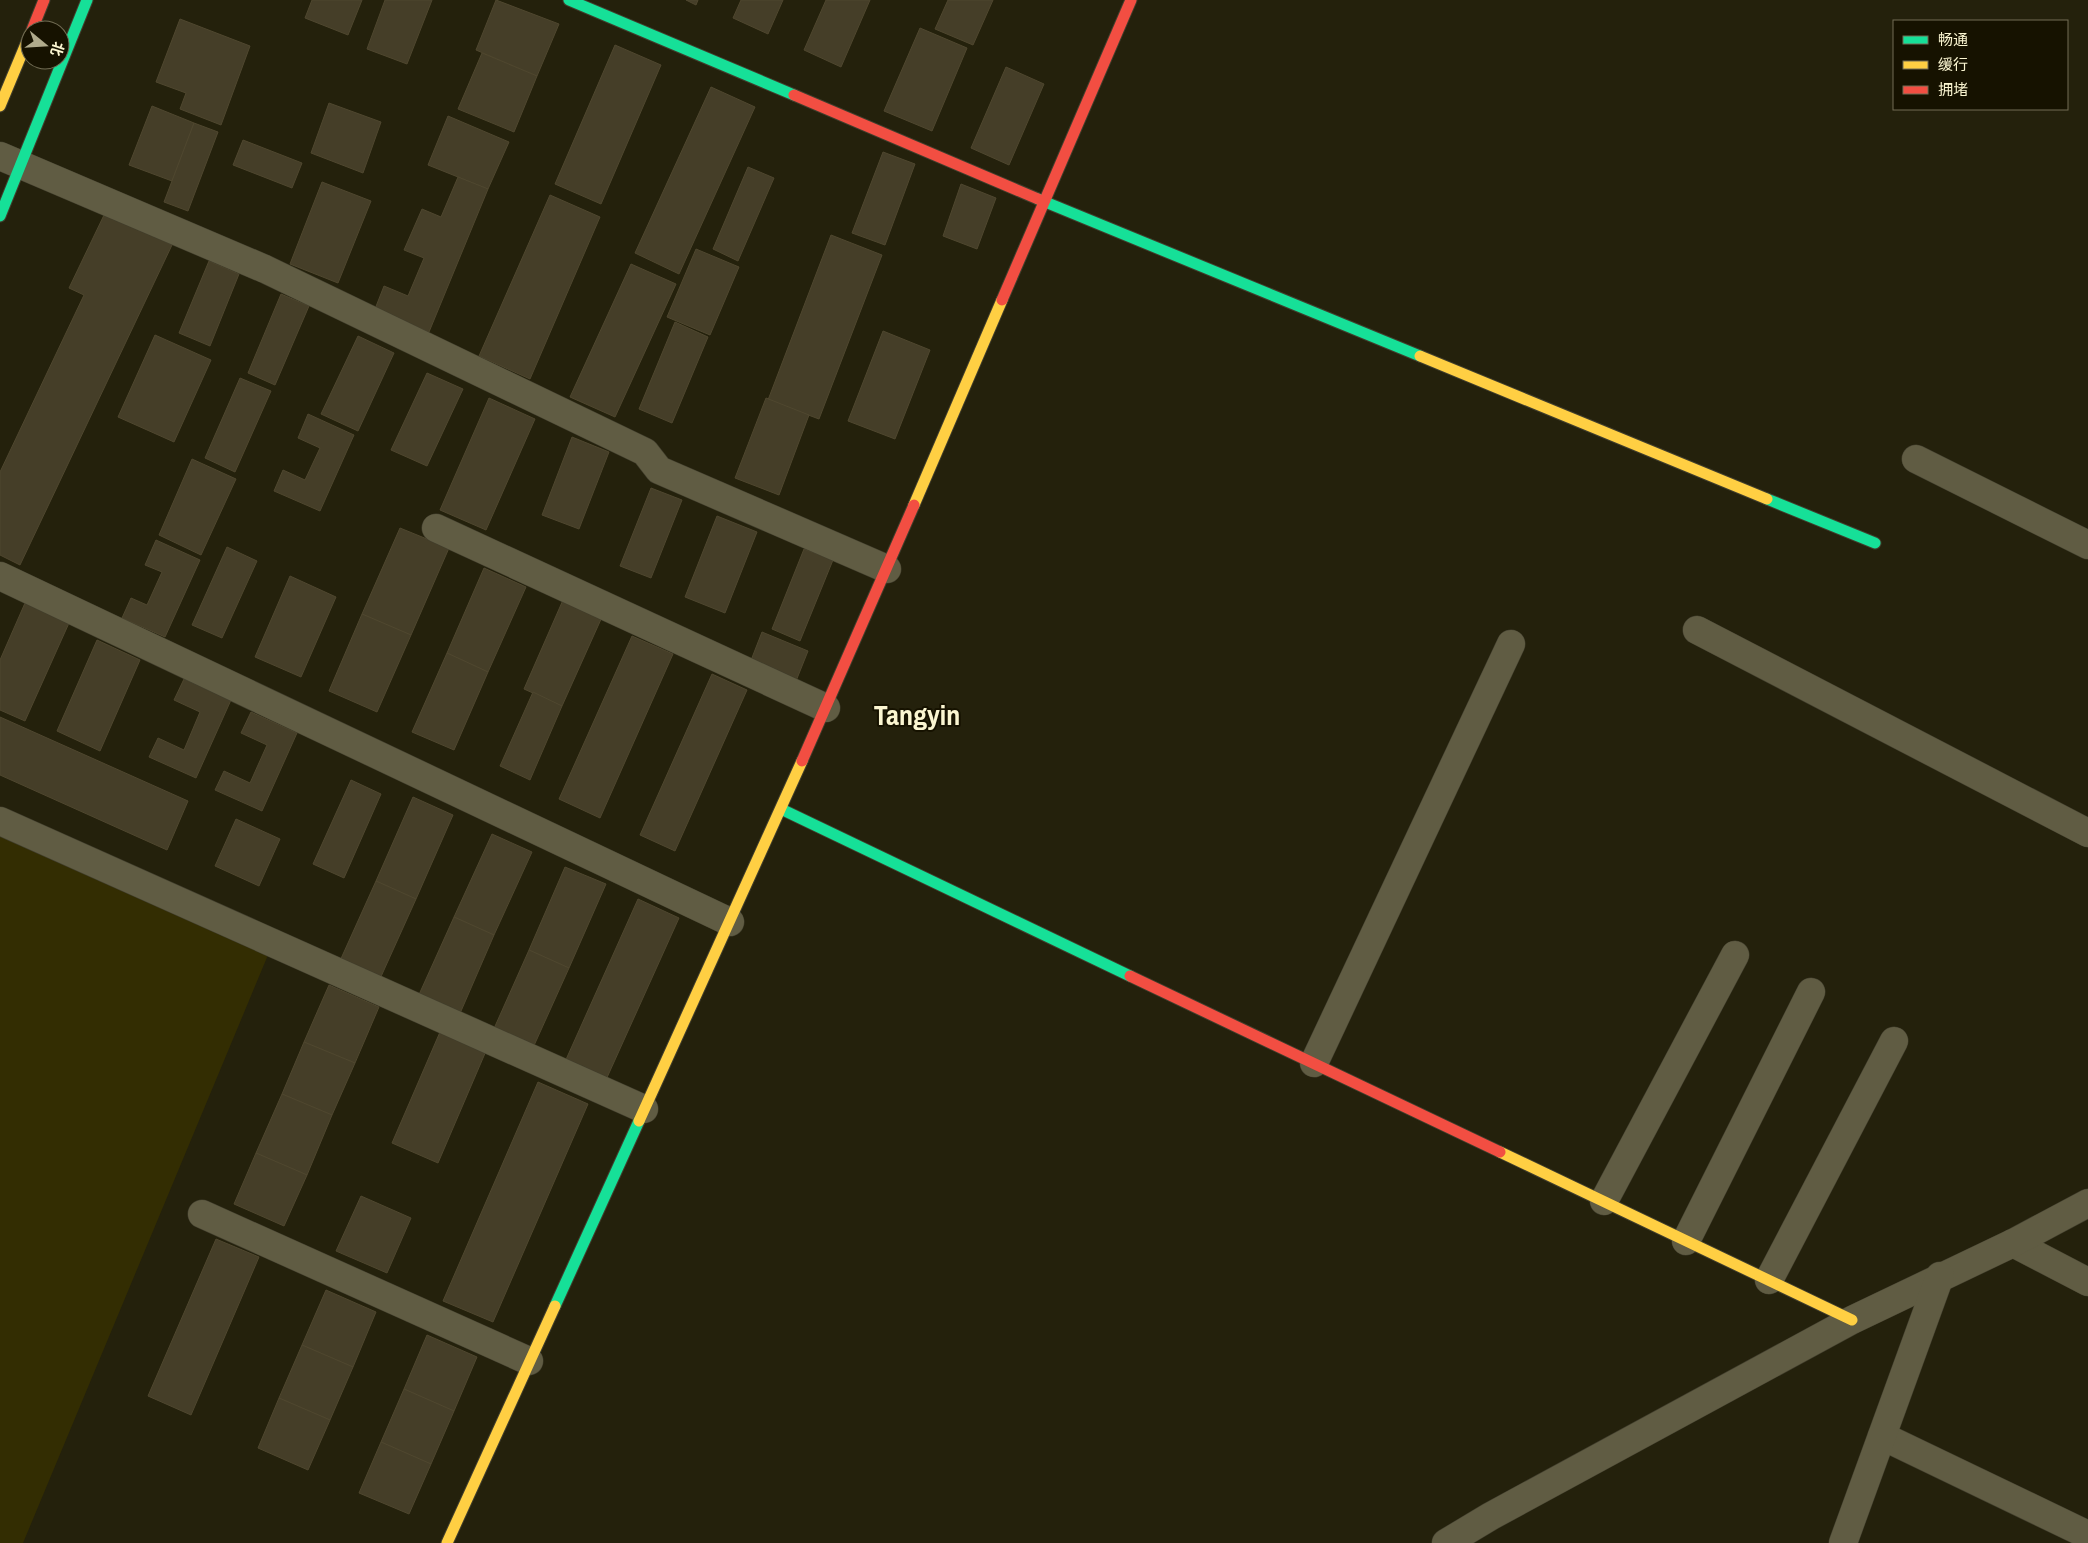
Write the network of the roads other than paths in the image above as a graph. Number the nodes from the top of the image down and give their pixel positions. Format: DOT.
graph roads {
  1 [pos="44,0"];
  2 [pos="88,0"];
  3 [pos="569,0"];
  4 [pos="1131,0"];
  5 [pos="36,20"];
  6 [pos="20,58"];
  7 [pos="0,106"];
  8 [pos="11,160"];
  9 [pos="1044,201"];
  10 [pos="0,216"];
  11 [pos="1916,460"];
  12 [pos="436,528"];
  13 [pos="1875,543"];
  14 [pos="2088,545"];
  15 [pos="887,569"];
  16 [pos="0,576"];
  17 [pos="1697,630"];
  18 [pos="1511,644"];
  19 [pos="826,708"];
  20 [pos="781,809"];
  21 [pos="0,822"];
  22 [pos="2088,833"];
  23 [pos="730,922"];
  24 [pos="1735,955"];
  25 [pos="1811,992"];
  26 [pos="1894,1041"];
  27 [pos="1314,1063"];
  28 [pos="644,1110"];
  29 [pos="1604,1201"];
  30 [pos="2088,1203"];
  31 [pos="202,1214"];
  32 [pos="1686,1241"];
  33 [pos="2013,1243"];
  34 [pos="1940,1276"];
  35 [pos="1769,1280"];
  36 [pos="2088,1282"];
  37 [pos="1852,1320"];
  38 [pos="528,1361"];
  39 [pos="1882,1436"];
  40 [pos="2088,1535"];
  41 [pos="447,1543"];
  42 [pos="1446,1543"];
  43 [pos="1843,1543"];
  1 -- 5 [label="street"];
  2 -- 8 [label="street"];
  3 -- 9 [label="street"];
  4 -- 9 [label="street"];
  6 -- 7 [label="street"];
  8 -- 10 [label="street"];
  8 -- 15 [label="street"];
  9 -- 13 [label="street"];
  9 -- 15 [label="street"];
  11 -- 14 [label="street"];
  12 -- 19 [label="street"];
  15 -- 19 [label="street"];
  16 -- 23 [label="street"];
  17 -- 22 [label="street"];
  18 -- 27 [label="street"];
  19 -- 20 [label="street"];
  20 -- 23 [label="street"];
  20 -- 27 [label="street"];
  21 -- 28 [label="street"];
  23 -- 28 [label="street"];
  24 -- 29 [label="street"];
  25 -- 32 [label="street"];
  26 -- 35 [label="street"];
  27 -- 29 [label="street"];
  28 -- 38 [label="street"];
  29 -- 32 [label="street"];
  30 -- 33 [label="street"];
  31 -- 38 [label="street"];
  32 -- 35 [label="street"];
  33 -- 34 [label="street"];
  33 -- 36 [label="street"];
  34 -- 37 [label="street"];
  34 -- 39 [label="street"];
  35 -- 37 [label="street"];
  37 -- 42 [label="street"];
  38 -- 41 [label="street"];
  39 -- 40 [label="street"];
  39 -- 43 [label="street"];
}
